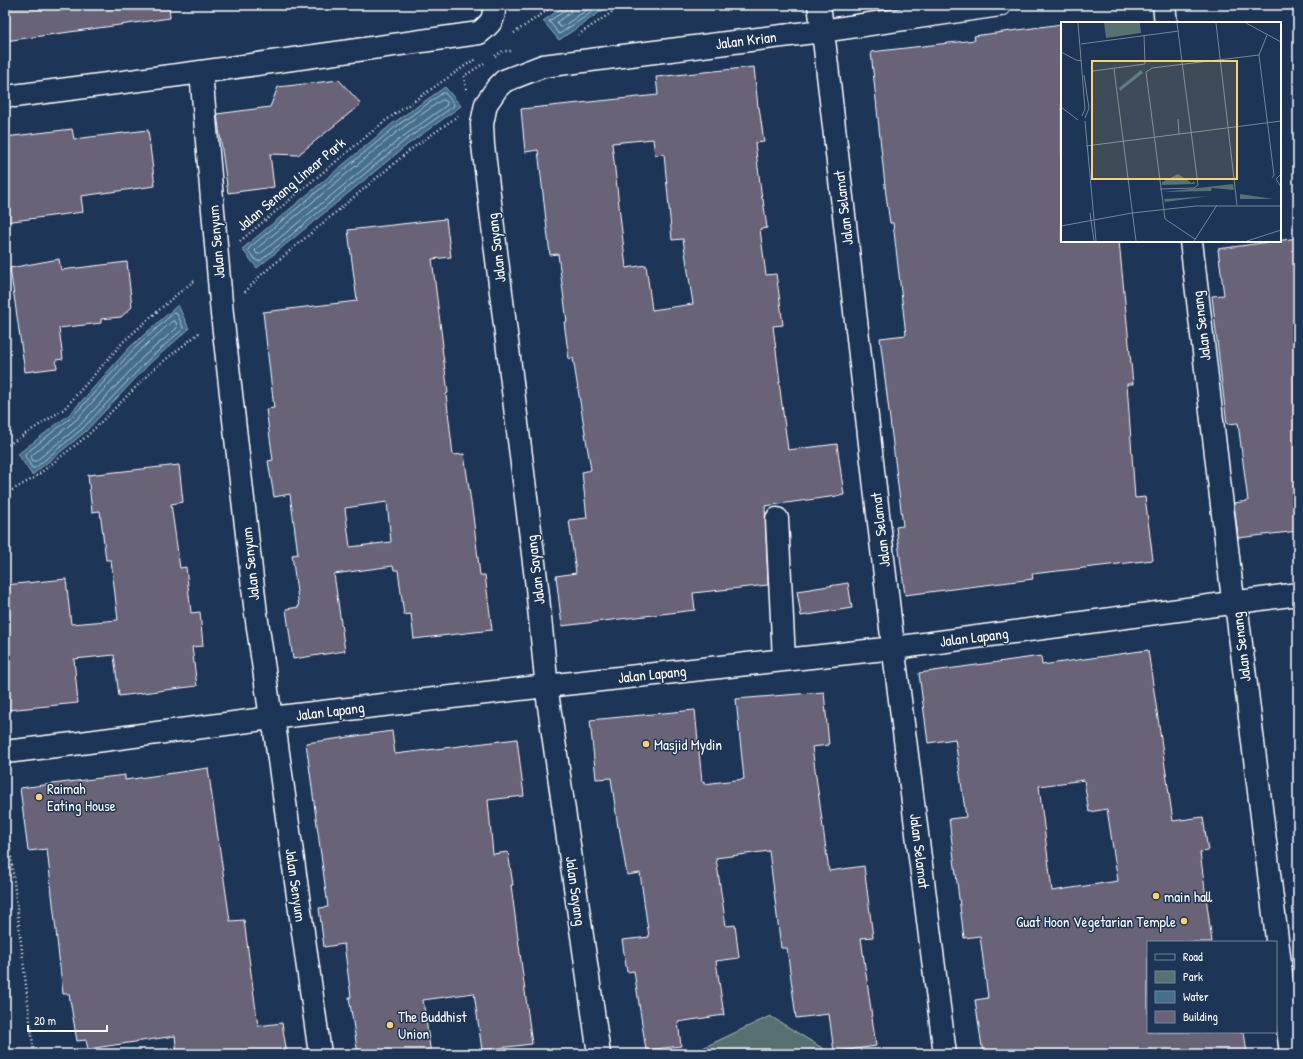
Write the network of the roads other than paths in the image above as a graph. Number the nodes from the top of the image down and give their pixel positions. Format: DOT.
graph roads {
  1 [pos="494,5"];
  2 [pos="819,5"];
  3 [pos="1000,5"];
  4 [pos="1164,5"];
  5 [pos="1166,22"];
  6 [pos="822,31"];
  7 [pos="201,72"];
  8 [pos="500,84"];
  9 [pos="14,96"];
  10 [pos="1191,242"];
  11 [pos="777,519"];
  12 [pos="1298,594"];
  13 [pos="1236,603"];
  14 [pos="894,648"];
  15 [pos="784,659"];
  16 [pos="546,686"];
  17 [pos="271,718"];
  18 [pos="5,752"];
  19 [pos="320,1054"];
  20 [pos="600,1054"];
  21 [pos="945,1054"];
  22 [pos="1291,1054"];
  1 -- 7 [label="street"];
  2 -- 6 [label="street, Jalan Selamat"];
  3 -- 6 [label="street, Jalan Krian"];
  4 -- 5 [label="street"];
  6 -- 8 [label="street, Jalan Krian"];
  6 -- 14 [label="street, Jalan Selamat"];
  7 -- 9 [label="street"];
  7 -- 17 [label="street, Jalan Senyum"];
  8 -- 16 [label="street, Jalan Sayang"];
  10 -- 13 [label="street, Jalan Senang"];
  11 -- 15 [label="street"];
  12 -- 13 [label="street, Jalan Lapang"];
  13 -- 14 [label="street, Jalan Lapang"];
  13 -- 22 [label="street, Jalan Senang"];
  14 -- 15 [label="street, Jalan Lapang"];
  14 -- 21 [label="street, Jalan Selamat"];
  15 -- 16 [label="street, Jalan Lapang"];
  16 -- 17 [label="street, Jalan Lapang"];
  16 -- 20 [label="street, Jalan Sayang"];
  17 -- 18 [label="street, Jalan Lapang"];
  17 -- 19 [label="street, Jalan Senyum"];
}
